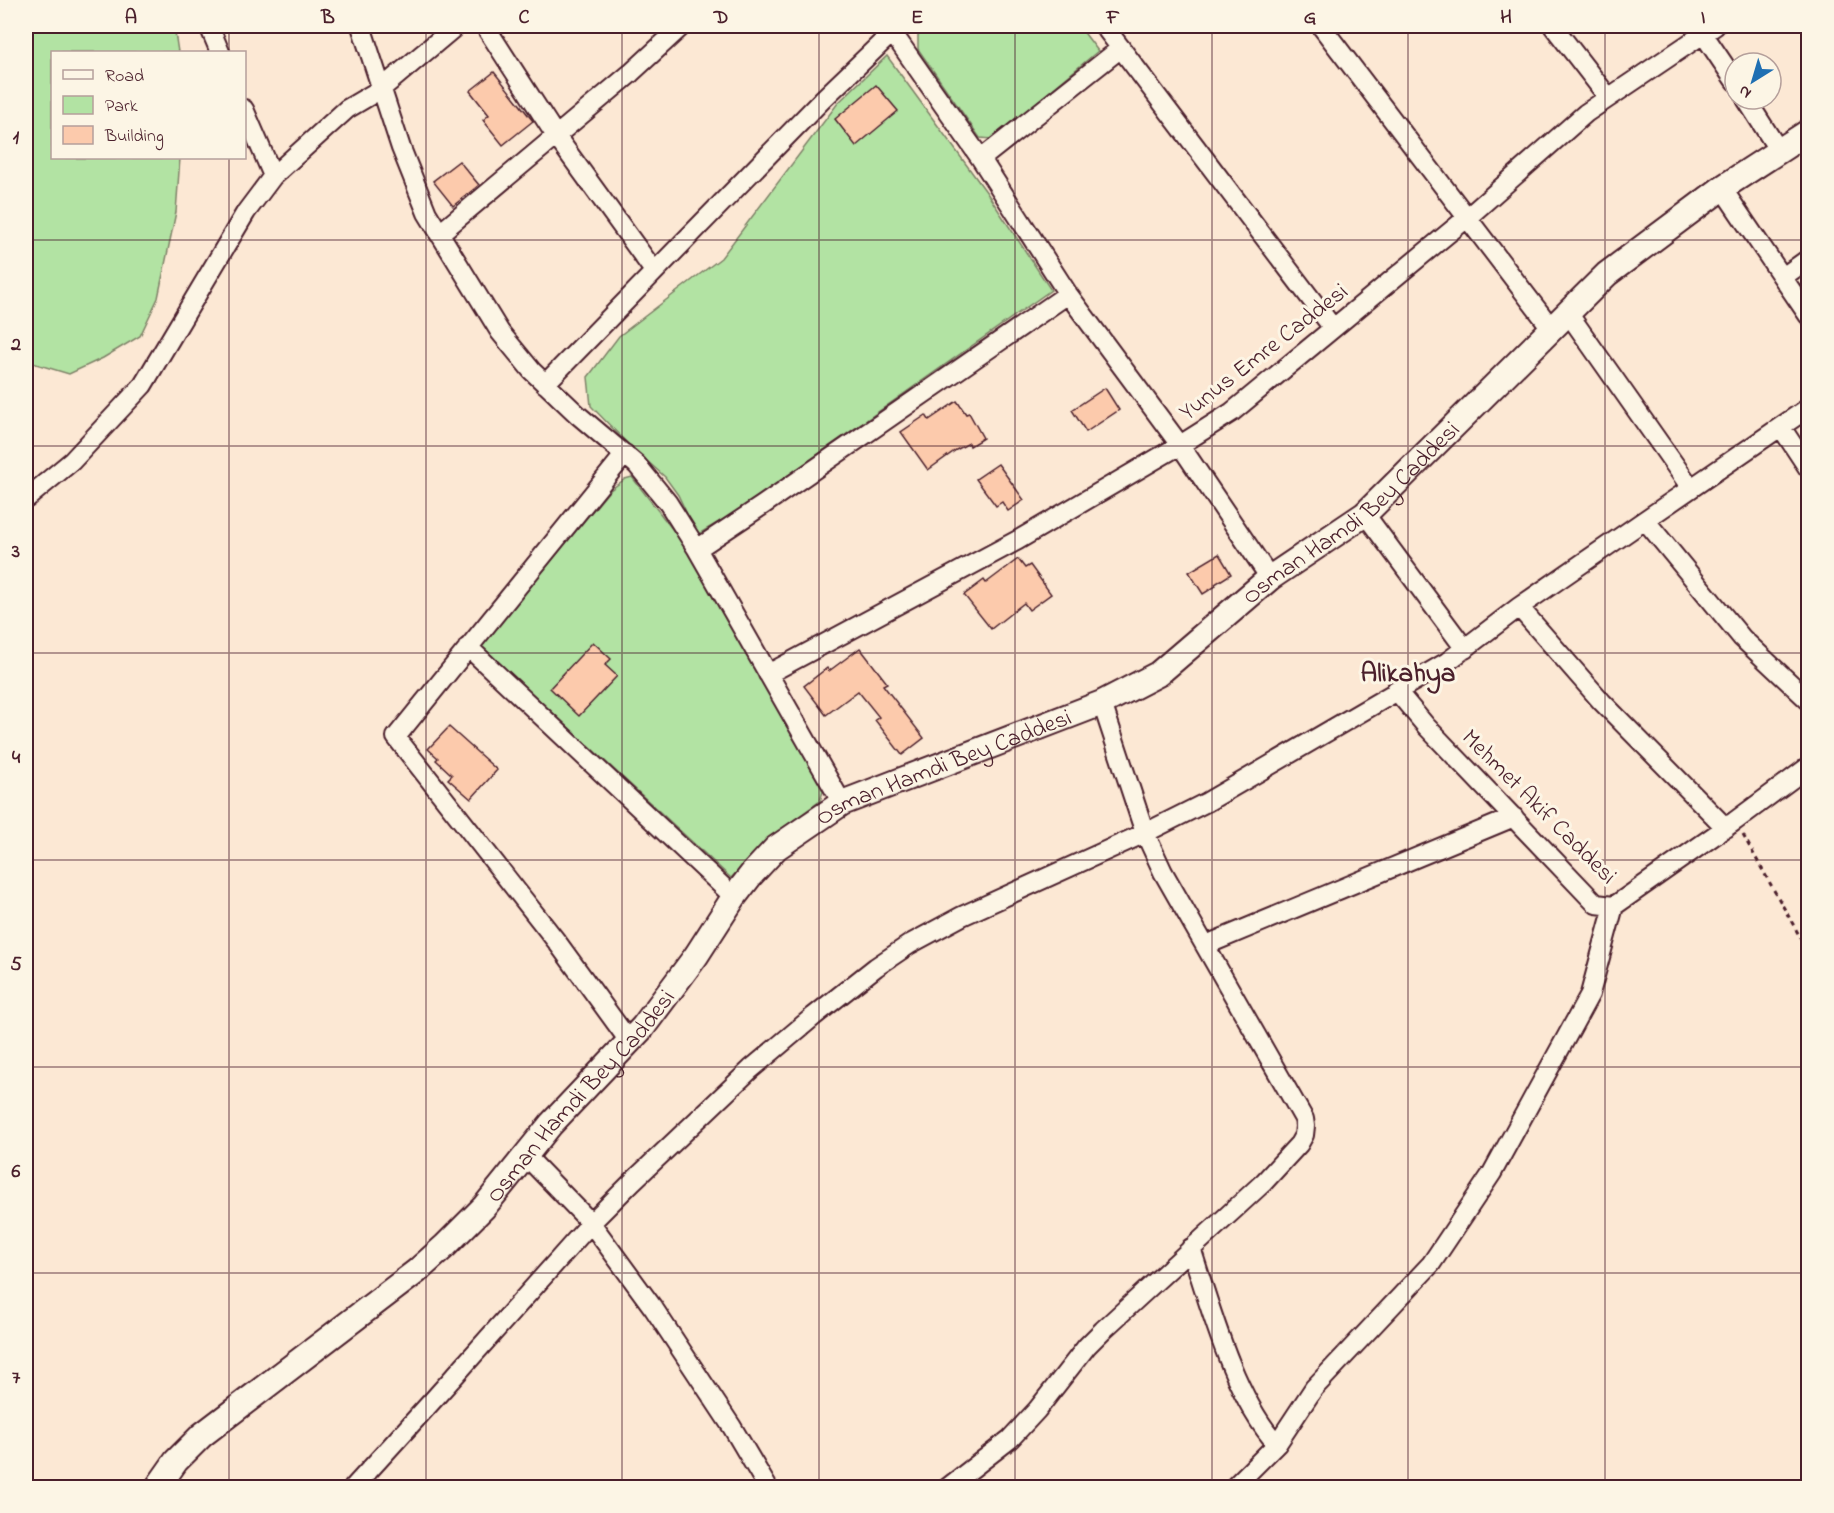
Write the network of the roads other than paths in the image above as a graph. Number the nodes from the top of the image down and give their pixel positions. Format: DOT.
graph roads {
  1 [pos="209,26"];
  2 [pos="361,26"];
  3 [pos="456,26"];
  4 [pos="485,26"];
  5 [pos="682,26"];
  6 [pos="1104,26"];
  7 [pos="1322,26"];
  8 [pos="1552,26"];
  9 [pos="1706,28"];
  10 [pos="896,29"];
  11 [pos="1121,48"];
  12 [pos="220,51"];
  13 [pos="1723,59"];
  14 [pos="381,89"];
  15 [pos="1608,97"];
  16 [pos="1754,111"];
  17 [pos="246,115"];
  18 [pos="1809,132"];
  19 [pos="556,136"];
  20 [pos="1779,151"];
  21 [pos="981,159"];
  22 [pos="273,176"];
  23 [pos="1722,188"];
  24 [pos="1468,217"];
  25 [pos="439,234"];
  26 [pos="1809,259"];
  27 [pos="654,271"];
  28 [pos="1783,277"];
  29 [pos="1068,294"];
  30 [pos="1809,315"];
  31 [pos="1560,321"];
  32 [pos="1333,328"];
  33 [pos="545,384"];
  34 [pos="1809,408"];
  35 [pos="1781,427"];
  36 [pos="1180,445"];
  37 [pos="625,454"];
  38 [pos="1809,468"];
  39 [pos="1691,488"];
  40 [pos="26,499"];
  41 [pos="1365,514"];
  42 [pos="1645,520"];
  43 [pos="698,549"];
  44 [pos="1270,578"];
  45 [pos="1519,607"];
  46 [pos="468,647"];
  47 [pos="1465,649"];
  48 [pos="768,674"];
  49 [pos="1396,690"];
  50 [pos="1809,700"];
  51 [pos="1102,703"];
  52 [pos="1809,767"];
  53 [pos="842,803"];
  54 [pos="1514,817"];
  55 [pos="1730,825"];
  56 [pos="1145,833"];
  57 [pos="734,897"];
  58 [pos="1614,906"];
  59 [pos="1206,945"];
  60 [pos="629,1041"];
  61 [pos="526,1156"];
  62 [pos="591,1223"];
  63 [pos="1191,1248"];
  64 [pos="1277,1444"];
  65 [pos="157,1488"];
  66 [pos="353,1488"];
  67 [pos="768,1488"];
  68 [pos="947,1488"];
  69 [pos="1233,1488"];
  1 -- 12 [label="street"];
  2 -- 14 [label="street"];
  3 -- 14 [label="street"];
  4 -- 19 [label="street"];
  5 -- 19 [label="street"];
  6 -- 11 [label="street"];
  7 -- 24 [label="street"];
  8 -- 15 [label="street"];
  9 -- 13 [label="street"];
  9 -- 15 [label="street, Yunus Emre Caddesi"];
  10 -- 21 [label="street"];
  10 -- 27 [label="street"];
  11 -- 21 [label="street"];
  11 -- 32 [label="street"];
  14 -- 22 [label="street"];
  14 -- 25 [label="street"];
  15 -- 24 [label="street, Yunus Emre Caddesi"];
  16 -- 20 [label="street"];
  17 -- 22 [label="street"];
  18 -- 20 [label="street, Osman Hamdi Bey Caddesi"];
  19 -- 25 [label="street"];
  19 -- 27 [label="street"];
  20 -- 23 [label="street, Osman Hamdi Bey Caddesi"];
  21 -- 29 [label="street"];
  22 -- 40 [label="street"];
  23 -- 28 [label="street"];
  23 -- 31 [label="street, Osman Hamdi Bey Caddesi"];
  24 -- 31 [label="street"];
  24 -- 32 [label="street, Yunus Emre Caddesi"];
  25 -- 33 [label="street"];
  26 -- 28 [label="street"];
  27 -- 33 [label="street"];
  28 -- 30 [label="street"];
  29 -- 36 [label="street"];
  29 -- 43 [label="street"];
  31 -- 39 [label="street"];
  31 -- 41 [label="street, Osman Hamdi Bey Caddesi"];
  32 -- 36 [label="street, Yunus Emre Caddesi"];
  33 -- 37 [label="street"];
  34 -- 35 [label="street"];
  35 -- 38 [label="street"];
  35 -- 39 [label="street"];
  36 -- 44 [label="street"];
  36 -- 48 [label="street, Yunus Emre Caddesi"];
  37 -- 43 [label="street"];
  37 -- 46 [label="street"];
  39 -- 42 [label="street"];
  41 -- 44 [label="street, Osman Hamdi Bey Caddesi"];
  41 -- 47 [label="street"];
  42 -- 45 [label="street"];
  42 -- 50 [label="street"];
  43 -- 48 [label="street"];
  44 -- 51 [label="street, Osman Hamdi Bey Caddesi"];
  45 -- 47 [label="street"];
  45 -- 55 [label="street"];
  46 -- 57 [label="street"];
  46 -- 60 [label="street"];
  47 -- 49 [label="street"];
  48 -- 53 [label="street"];
  49 -- 54 [label="street, Mehmet Akif Caddesi"];
  49 -- 56 [label="street"];
  51 -- 53 [label="street, Osman Hamdi Bey Caddesi"];
  51 -- 56 [label="street"];
  52 -- 55 [label="street, Mehmet Akif Caddesi"];
  53 -- 57 [label="street, Osman Hamdi Bey Caddesi"];
  54 -- 58 [label="street, Mehmet Akif Caddesi"];
  54 -- 59 [label="street"];
  55 -- 58 [label="street, Mehmet Akif Caddesi"];
  56 -- 59 [label="street"];
  56 -- 62 [label="street"];
  57 -- 60 [label="street, Osman Hamdi Bey Caddesi"];
  58 -- 64 [label="street"];
  59 -- 63 [label="street"];
  60 -- 61 [label="street, Osman Hamdi Bey Caddesi"];
  61 -- 62 [label="street"];
  61 -- 65 [label="street, Osman Hamdi Bey Caddesi"];
  62 -- 66 [label="street"];
  62 -- 67 [label="street"];
  63 -- 64 [label="street"];
  63 -- 68 [label="street"];
  64 -- 69 [label="street"];
}
